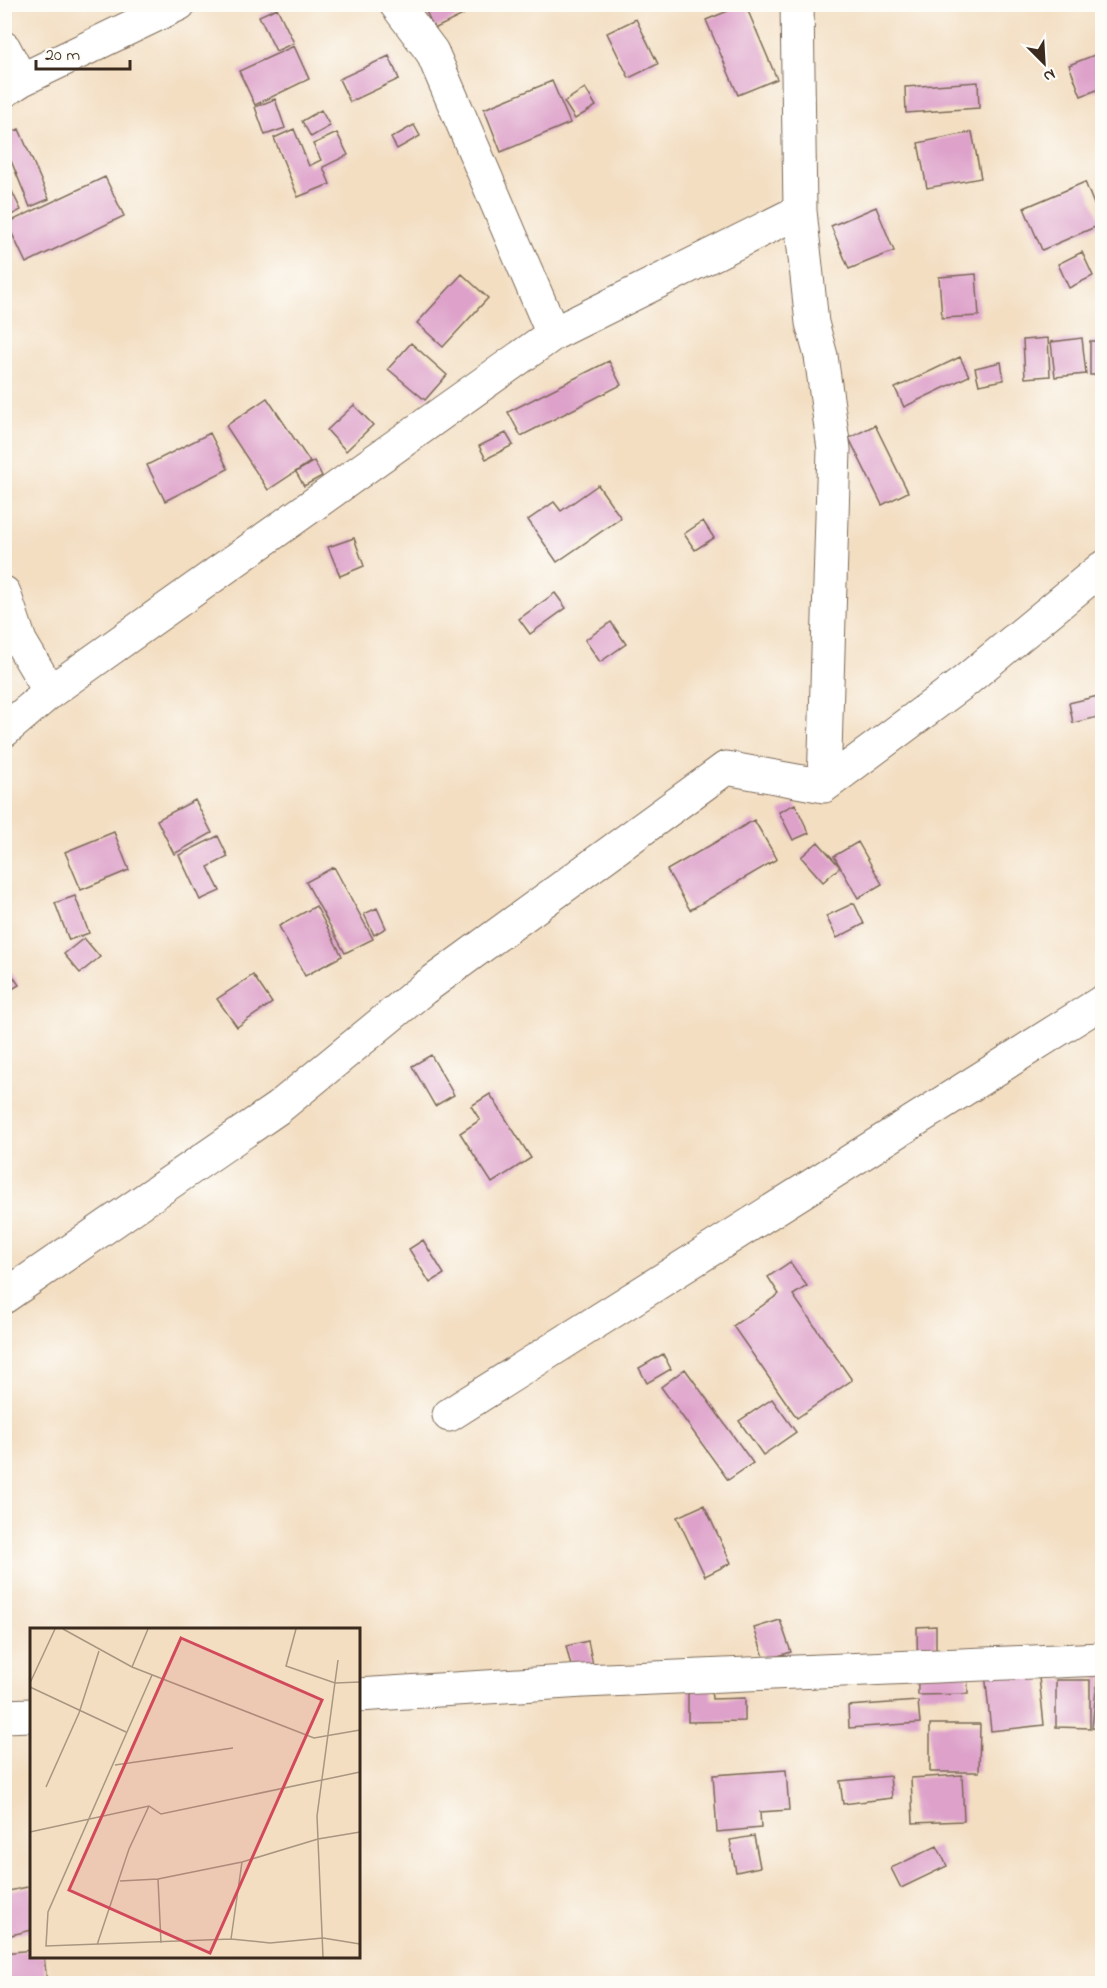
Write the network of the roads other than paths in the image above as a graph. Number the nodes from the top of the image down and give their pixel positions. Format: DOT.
graph roads {
  1 [pos="179,4"];
  2 [pos="396,4"];
  3 [pos="797,4"];
  4 [pos="4,48"];
  5 [pos="13,85"];
  6 [pos="800,212"];
  7 [pos="553,334"];
  8 [pos="1102,568"];
  9 [pos="4,593"];
  10 [pos="51,692"];
  11 [pos="4,731"];
  12 [pos="825,786"];
  13 [pos="1102,1002"];
  14 [pos="4,1297"];
  15 [pos="449,1415"];
  16 [pos="1102,1659"];
  17 [pos="360,1695"];
  18 [pos="30,1715"];
  19 [pos="4,1716"];
  1 -- 5 [label="street"];
  2 -- 7 [label="street"];
  3 -- 6 [label="street"];
  4 -- 5 [label="street"];
  6 -- 7 [label="street"];
  6 -- 12 [label="street"];
  7 -- 10 [label="street"];
  8 -- 12 [label="street"];
  9 -- 10 [label="street"];
  10 -- 11 [label="street"];
  12 -- 14 [label="street"];
  13 -- 15 [label="street"];
  16 -- 17 [label="street"];
  18 -- 19 [label="street"];
}
